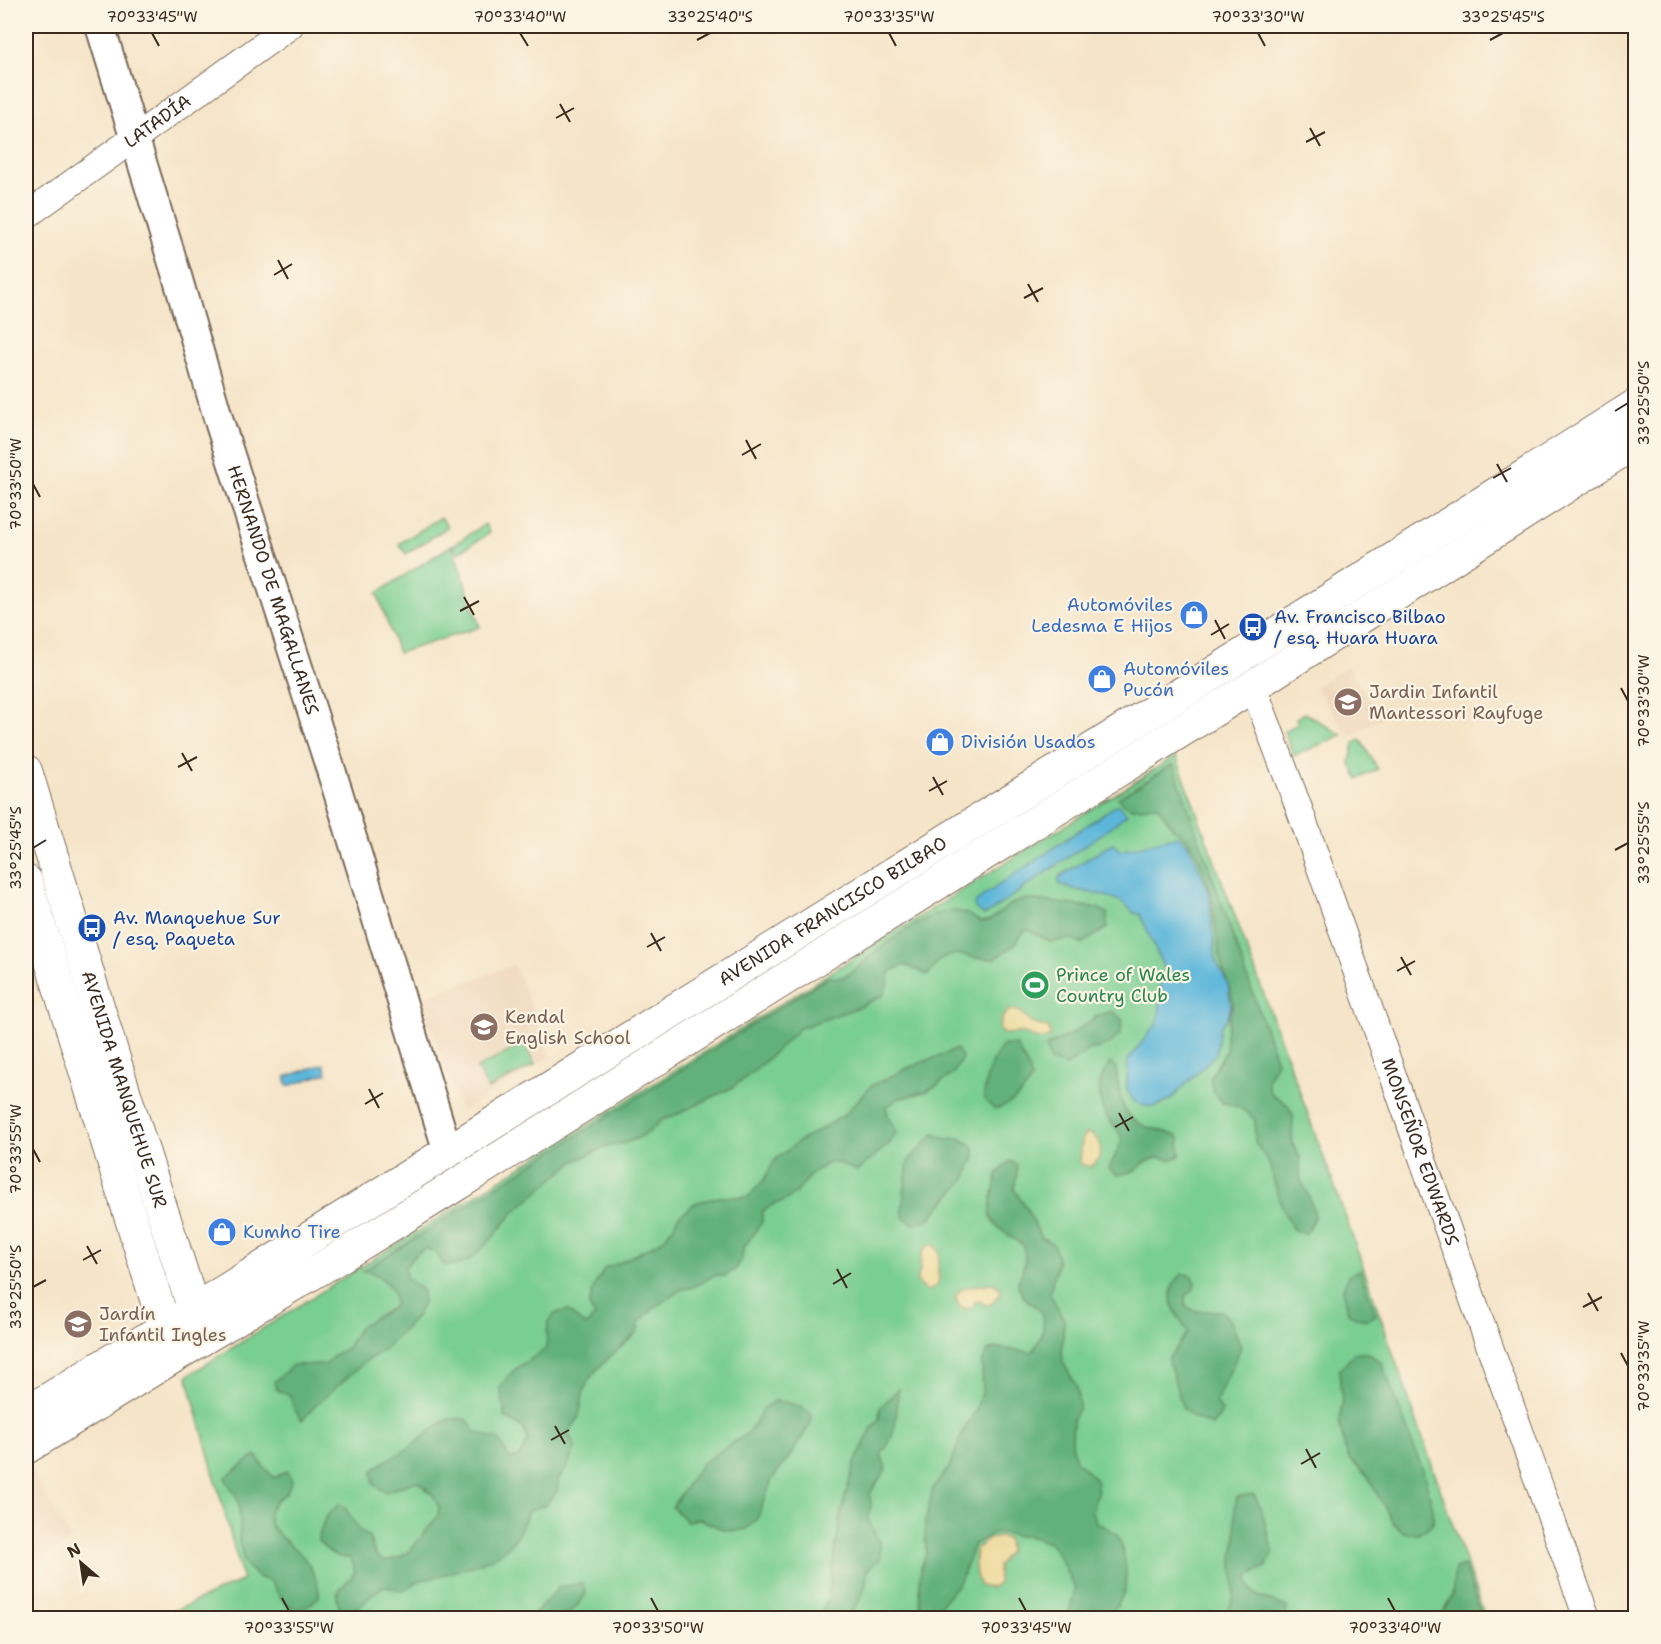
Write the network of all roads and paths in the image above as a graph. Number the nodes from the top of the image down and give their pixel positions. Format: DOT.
graph roads {
  1 [pos="100,26"];
  2 [pos="290,26"];
  3 [pos="135,137"];
  4 [pos="26,216"];
  5 [pos="1635,405"];
  6 [pos="1635,442"];
  7 [pos="1271,637"];
  8 [pos="1253,686"];
  9 [pos="26,771"];
  10 [pos="26,880"];
  11 [pos="448,1152"];
  12 [pos="448,1190"];
  13 [pos="199,1324"];
  14 [pos="169,1342"];
  15 [pos="26,1413"];
  16 [pos="26,1448"];
  17 [pos="1587,1618"];
  1 -- 3 [label="main road, HERNANDO DE MAGALLANES"];
  2 -- 3 [label="street, LATADÍA"];
  3 -- 4 [label="street, LATADÍA"];
  3 -- 11 [label="main road, HERNANDO DE MAGALLANES"];
  5 -- 7 [label="main road, AVENIDA FRANCISCO BILBAO"];
  6 -- 8 [label="main road, AVENIDA FRANCISCO BILBAO"];
  7 -- 8 [label="main road"];
  7 -- 11 [label="main road, AVENIDA FRANCISCO BILBAO"];
  8 -- 12 [label="main road, AVENIDA FRANCISCO BILBAO"];
  8 -- 17 [label="street, MONSEÑOR EDWARDS"];
  9 -- 13 [label="main road, AVENIDA MANQUEHUE SUR"];
  10 -- 14 [label="main road, AVENIDA MANQUEHUE SUR"];
  11 -- 12 [label="main road"];
  11 -- 13 [label="main road, AVENIDA FRANCISCO BILBAO"];
  12 -- 13 [label="main road, AVENIDA FRANCISCO BILBAO"];
  13 -- 14 [label="main road, AVENIDA FRANCISCO BILBAO"];
  14 -- 15 [label="main road, AVENIDA FRANCISCO BILBAO"];
  14 -- 16 [label="main road, AVENIDA FRANCISCO BILBAO"];
}
